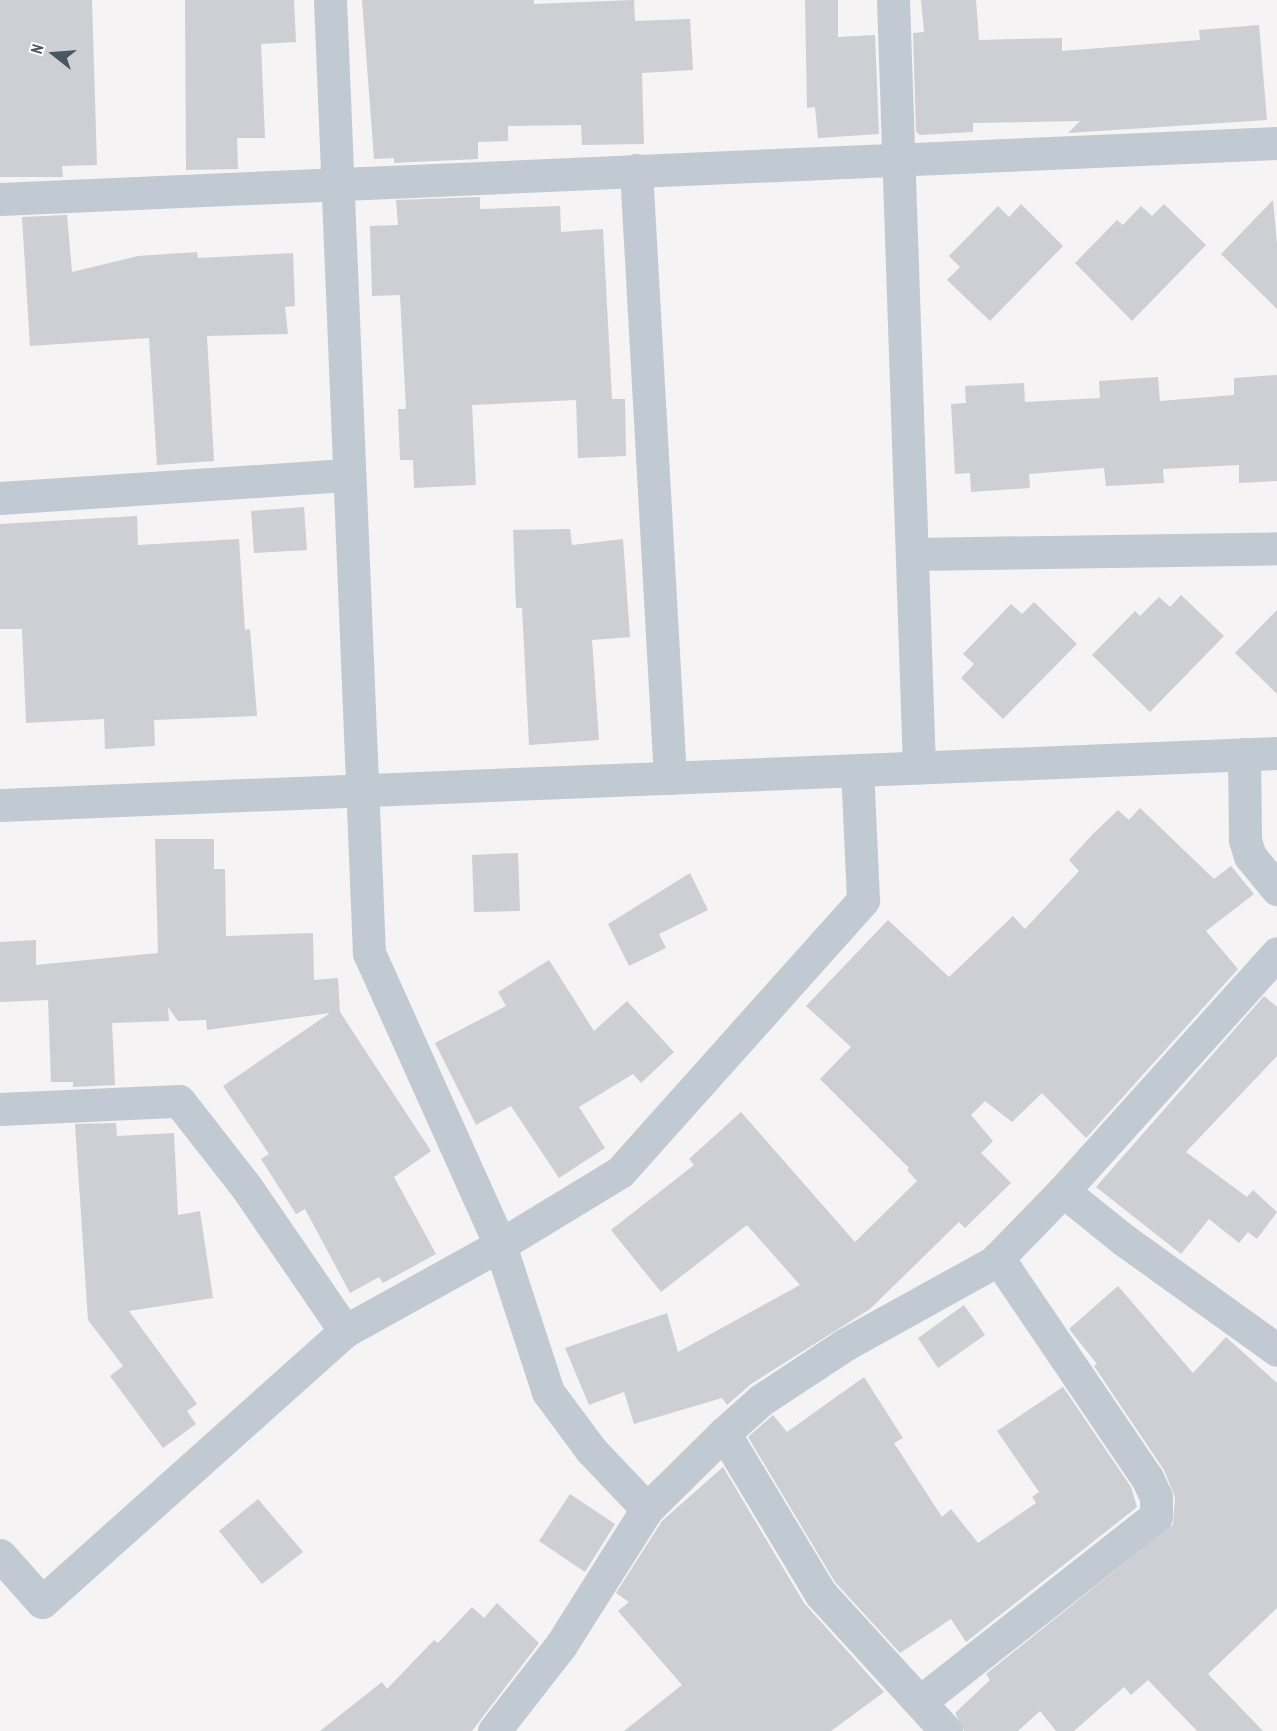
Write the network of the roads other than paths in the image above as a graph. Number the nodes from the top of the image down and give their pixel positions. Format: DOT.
graph roads {
  1 [pos="330,0"];
  2 [pos="893,0"];
  3 [pos="1277,143"];
  4 [pos="897,159"];
  5 [pos="636,170"];
  6 [pos="340,183"];
  7 [pos="0,199"];
  8 [pos="349,475"];
  9 [pos="0,498"];
  10 [pos="1277,548"];
  11 [pos="914,554"];
  12 [pos="1277,753"];
  13 [pos="1244,754"];
  14 [pos="919,768"];
  15 [pos="857,770"];
  16 [pos="670,778"];
  17 [pos="360,789"];
  18 [pos="0,805"];
  19 [pos="1277,889"];
  20 [pos="1277,953"];
  21 [pos="0,1109"];
  22 [pos="1063,1191"];
  23 [pos="500,1245"];
  24 [pos="998,1257"];
  25 [pos="345,1331"];
  26 [pos="1277,1350"];
  27 [pos="724,1433"];
  28 [pos="647,1509"];
  29 [pos="0,1556"];
  30 [pos="921,1701"];
  31 [pos="494,1731"];
  32 [pos="946,1731"];
  1 -- 6 [label="street"];
  2 -- 4 [label="street"];
  3 -- 4 [label="street"];
  4 -- 5 [label="street"];
  4 -- 11 [label="street"];
  5 -- 6 [label="street"];
  5 -- 16 [label="street"];
  6 -- 7 [label="street"];
  6 -- 8 [label="street"];
  8 -- 9 [label="street"];
  8 -- 17 [label="street"];
  10 -- 11 [label="street"];
  11 -- 14 [label="street"];
  12 -- 13 [label="street"];
  13 -- 14 [label="street"];
  13 -- 19 [label="street"];
  14 -- 15 [label="street"];
  15 -- 16 [label="street"];
  15 -- 23 [label="street"];
  16 -- 17 [label="street"];
  17 -- 18 [label="street"];
  17 -- 23 [label="street"];
  20 -- 22 [label="street"];
  21 -- 25 [label="street"];
  22 -- 24 [label="street"];
  22 -- 26 [label="street"];
  23 -- 25 [label="street"];
  23 -- 28 [label="street"];
  24 -- 27 [label="street"];
  24 -- 30 [label="street"];
  25 -- 29 [label="street"];
  27 -- 28 [label="street"];
  27 -- 30 [label="street"];
  28 -- 31 [label="street"];
  30 -- 32 [label="street"];
}
